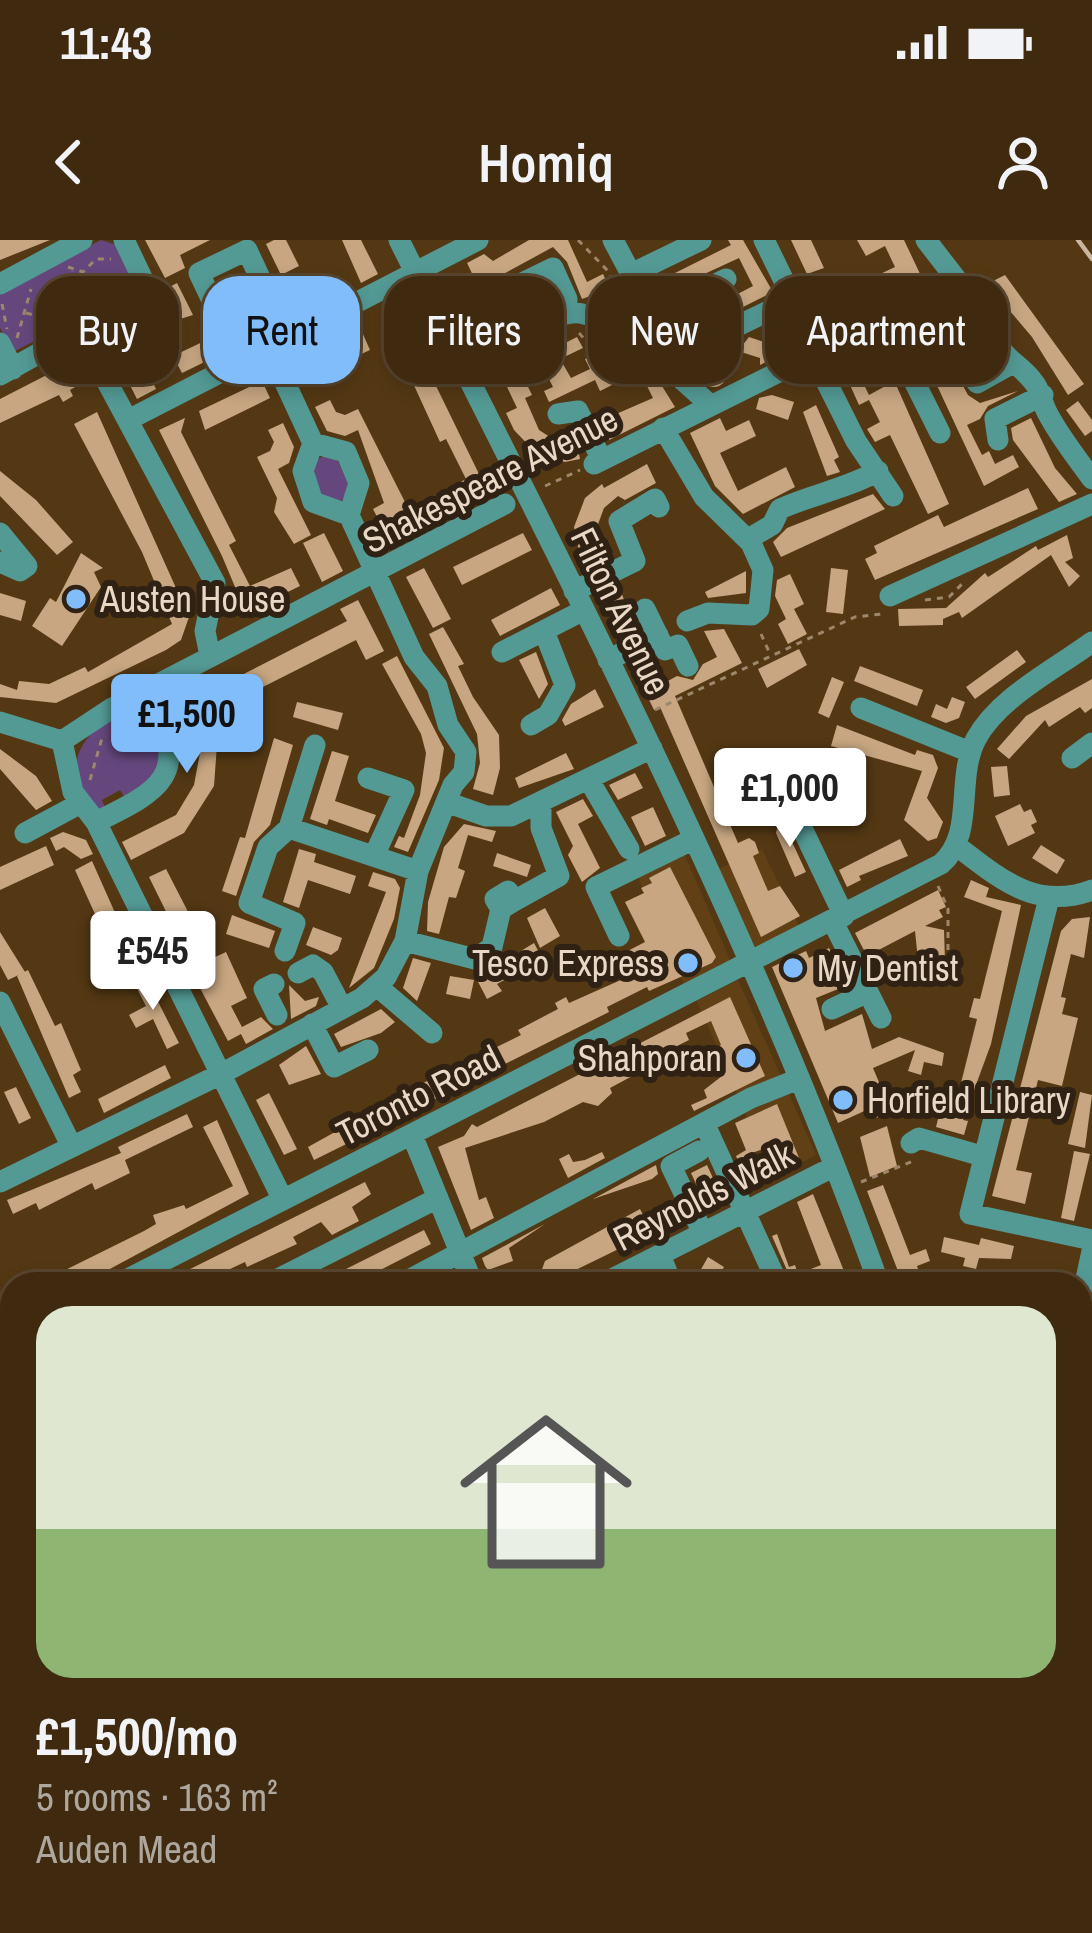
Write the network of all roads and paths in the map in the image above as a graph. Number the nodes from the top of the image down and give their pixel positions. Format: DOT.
graph roads {
  1 [pos="82,240"];
  2 [pos="124,240"];
  3 [pos="399,240"];
  4 [pos="478,240"];
  5 [pos="578,240"];
  6 [pos="613,240"];
  7 [pos="701,240"];
  8 [pos="764,240"];
  9 [pos="926,240"];
  10 [pos="664,248"];
  11 [pos="45,260"];
  12 [pos="73,270"];
  13 [pos="82,272"];
  14 [pos="415,272"];
  15 [pos="631,274"];
  16 [pos="71,276"];
  17 [pos="84,276"];
  18 [pos="117,276"];
  19 [pos="141,276"];
  20 [pos="256,276"];
  21 [pos="417,276"];
  22 [pos="779,276"];
  23 [pos="949,276"];
  24 [pos="203,281"];
  25 [pos="24,287"];
  26 [pos="32,289"];
  27 [pos="3,290"];
  28 [pos="564,292"];
  29 [pos="360,301"];
  30 [pos="25,313"];
  31 [pos="567,314"];
  32 [pos="564,315"];
  33 [pos="36,317"];
  34 [pos="588,317"];
  35 [pos="8,358"];
  36 [pos="1008,359"];
  37 [pos="1011,364"];
  38 [pos="1008,366"];
  39 [pos="765,378"];
  40 [pos="203,382"];
  41 [pos="108,384"];
  42 [pos="293,384"];
  43 [pos="471,384"];
  44 [pos="688,384"];
  45 [pos="829,384"];
  46 [pos="917,384"];
  47 [pos="1043,394"];
  48 [pos="710,405"];
  49 [pos="558,414"];
  50 [pos="128,420"];
  51 [pos="663,428"];
  52 [pos="940,433"];
  53 [pos="998,440"];
  54 [pos="313,443"];
  55 [pos="598,462"];
  56 [pos="878,471"];
  57 [pos="1092,479"];
  58 [pos="527,494"];
  59 [pos="893,496"];
  60 [pos="505,504"];
  61 [pos="1092,504"];
  62 [pos="659,507"];
  63 [pos="349,515"];
  64 [pos="0,533"];
  65 [pos="748,539"];
  66 [pos="0,562"];
  67 [pos="376,573"];
  68 [pos="883,599"];
  69 [pos="579,601"];
  70 [pos="645,608"];
  71 [pos="687,621"];
  72 [pos="757,625"];
  73 [pos="544,631"];
  74 [pos="658,635"];
  75 [pos="1090,647"];
  76 [pos="502,652"];
  77 [pos="210,656"];
  78 [pos="771,656"];
  79 [pos="608,660"];
  80 [pos="688,666"];
  81 [pos="112,708"];
  82 [pos="861,708"];
  83 [pos="153,712"];
  84 [pos="637,718"];
  85 [pos="0,722"];
  86 [pos="531,724"];
  87 [pos="62,742"];
  88 [pos="1092,743"];
  89 [pos="315,745"];
  90 [pos="652,748"];
  91 [pos="970,752"];
  92 [pos="1072,758"];
  93 [pos="368,778"];
  94 [pos="589,780"];
  95 [pos="789,801"];
  96 [pos="446,802"];
  97 [pos="79,803"];
  98 [pos="541,804"];
  99 [pos="96,822"];
  100 [pos="289,828"];
  101 [pos="25,833"];
  102 [pos="692,840"];
  103 [pos="957,846"];
  104 [pos="629,849"];
  105 [pos="374,856"];
  106 [pos="931,870"];
  107 [pos="418,872"];
  108 [pos="1092,890"];
  109 [pos="1049,898"];
  110 [pos="838,919"];
  111 [pos="619,937"];
  112 [pos="405,941"];
  113 [pos="285,951"];
  114 [pos="748,965"];
  115 [pos="948,972"];
  116 [pos="298,973"];
  117 [pos="274,984"];
  118 [pos="378,987"];
  119 [pos="868,992"];
  120 [pos="0,1002"];
  121 [pos="342,1008"];
  122 [pos="832,1009"];
  123 [pos="881,1018"];
  124 [pos="312,1024"];
  125 [pos="283,1027"];
  126 [pos="434,1032"];
  127 [pos="368,1050"];
  128 [pos="221,1074"];
  129 [pos="796,1080"];
  130 [pos="705,1125"];
  131 [pos="915,1134"];
  132 [pos="412,1135"];
  133 [pos="948,1146"];
  134 [pos="72,1147"];
  135 [pos="699,1151"];
  136 [pos="982,1156"];
  137 [pos="833,1167"];
  138 [pos="0,1182"];
  139 [pos="843,1190"];
  140 [pos="438,1198"];
  141 [pos="283,1200"];
  142 [pos="743,1212"];
  143 [pos="703,1232"];
  144 [pos="1092,1240"];
  145 [pos="461,1253"];
  146 [pos="660,1255"];
  147 [pos="158,1272"];
  148 [pos="292,1272"];
  149 [pos="424,1272"];
  150 [pos="468,1272"];
  151 [pos="626,1272"];
  152 [pos="667,1272"];
  153 [pos="772,1272"];
  154 [pos="874,1272"];
  1 -- 11 [label="street"];
  2 -- 19 [label="street"];
  3 -- 14 [label="street, Filton Avenue"];
  4 -- 14 [label="street"];
  5 -- 15 [label="path"];
  6 -- 15 [label="street"];
  7 -- 10 [label="street"];
  8 -- 22 [label="street"];
  9 -- 23 [label="street"];
  10 -- 15 [label="street"];
  11 -- 12 [label="path"];
  11 -- 26 [label="path"];
  11 -- 27 [label="street"];
  12 -- 13 [label="path"];
  12 -- 16 [label="path"];
  13 -- 17 [label="path"];
  13 -- 18 [label="path"];
  14 -- 21 [label="street, Filton Avenue"];
  14 -- 29 [label="street"];
  20 -- 24 [label="street"];
  25 -- 26 [label="path"];
  26 -- 30 [label="path"];
  27 -- 35 [label="path"];
  28 -- 31 [label="street"];
  30 -- 33 [label="path"];
  30 -- 35 [label="path"];
  31 -- 32 [label="street"];
  31 -- 34 [label="street"];
  36 -- 37 [label="street"];
  37 -- 38 [label="street"];
  37 -- 47 [label="street"];
  39 -- 48 [label="street, Shakespeare Avenue"];
  40 -- 50 [label="street"];
  41 -- 50 [label="street"];
  42 -- 54 [label="street"];
  43 -- 58 [label="street, Filton Avenue"];
  44 -- 48 [label="street"];
  45 -- 56 [label="street"];
  46 -- 52 [label="street"];
  47 -- 53 [label="street"];
  47 -- 57 [label="street"];
  48 -- 51 [label="street, Shakespeare Avenue"];
  49 -- 55 [label="street"];
  50 -- 77 [label="street"];
  51 -- 55 [label="street, Shakespeare Avenue"];
  51 -- 65 [label="street"];
  54 -- 63 [label="street"];
  54 -- 63 [label="street"];
  55 -- 58 [label="path, Shakespeare Avenue"];
  56 -- 59 [label="street"];
  56 -- 65 [label="street"];
  58 -- 69 [label="street, Filton Avenue"];
  60 -- 67 [label="street, Shakespeare Avenue"];
  61 -- 68 [label="street"];
  62 -- 69 [label="street"];
  63 -- 67 [label="street"];
  64 -- 66 [label="street"];
  65 -- 72 [label="street"];
  67 -- 77 [label="street, Shakespeare Avenue"];
  67 -- 96 [label="street"];
  68 -- 78 [label="path"];
  69 -- 73 [label="street"];
  69 -- 79 [label="street, Filton Avenue"];
  70 -- 74 [label="street"];
  71 -- 72 [label="street"];
  72 -- 78 [label="path"];
  73 -- 76 [label="street"];
  73 -- 86 [label="street"];
  74 -- 79 [label="street"];
  74 -- 80 [label="street"];
  75 -- 91 [label="street"];
  77 -- 81 [label="street, Shakespeare Avenue"];
  78 -- 84 [label="path"];
  79 -- 84 [label="street, Filton Avenue"];
  81 -- 87 [label="street, Shakespeare Avenue"];
  81 -- 97 [label="path"];
  82 -- 91 [label="street"];
  83 -- 99 [label="street"];
  84 -- 90 [label="street, Filton Avenue"];
  85 -- 87 [label="street"];
  87 -- 97 [label="street"];
  88 -- 92 [label="street"];
  89 -- 100 [label="street"];
  90 -- 94 [label="street"];
  90 -- 102 [label="street, Filton Avenue"];
  91 -- 103 [label="street"];
  93 -- 105 [label="street"];
  94 -- 98 [label="street"];
  94 -- 104 [label="street"];
  95 -- 110 [label="street"];
  96 -- 98 [label="street"];
  96 -- 107 [label="street"];
  97 -- 99 [label="street"];
  97 -- 101 [label="street"];
  98 -- 112 [label="street"];
  99 -- 128 [label="street"];
  100 -- 105 [label="street"];
  100 -- 113 [label="street"];
  102 -- 111 [label="street"];
  102 -- 114 [label="street, Filton Avenue"];
  103 -- 106 [label="street, Toronto Road"];
  103 -- 109 [label="street"];
  105 -- 107 [label="street"];
  106 -- 110 [label="street, Toronto Road"];
  106 -- 115 [label="path"];
  107 -- 112 [label="street"];
  108 -- 109 [label="street"];
  109 -- 136 [label="street"];
  110 -- 114 [label="street, Toronto Road"];
  110 -- 119 [label="street"];
  112 -- 118 [label="street"];
  114 -- 129 [label="street, Filton Avenue"];
  114 -- 132 [label="street, Toronto Road"];
  116 -- 121 [label="street"];
  117 -- 125 [label="street"];
  118 -- 121 [label="street"];
  118 -- 126 [label="street"];
  119 -- 122 [label="street"];
  119 -- 123 [label="street"];
  120 -- 134 [label="street"];
  121 -- 124 [label="street"];
  124 -- 125 [label="street"];
  124 -- 127 [label="street"];
  125 -- 128 [label="street"];
  128 -- 134 [label="street"];
  128 -- 141 [label="street"];
  129 -- 130 [label="street"];
  129 -- 137 [label="street, Filton Avenue"];
  130 -- 142 [label="street"];
  130 -- 145 [label="street"];
  131 -- 133 [label="street"];
  132 -- 140 [label="street"];
  132 -- 141 [label="street, Toronto Road"];
  133 -- 136 [label="street"];
  133 -- 139 [label="path"];
  134 -- 138 [label="street"];
  135 -- 143 [label="street"];
  136 -- 144 [label="street"];
  137 -- 139 [label="street, Filton Avenue"];
  137 -- 142 [label="street, Reynolds Walk"];
  139 -- 154 [label="street, Filton Avenue"];
  140 -- 145 [label="street"];
  140 -- 148 [label="street"];
  141 -- 147 [label="street, Toronto Road"];
  142 -- 143 [label="street, Reynolds Walk"];
  142 -- 153 [label="street"];
  143 -- 146 [label="street, Reynolds Walk"];
  145 -- 149 [label="street"];
  145 -- 150 [label="street"];
  146 -- 151 [label="street, Reynolds Walk"];
  146 -- 152 [label="street"];
}
